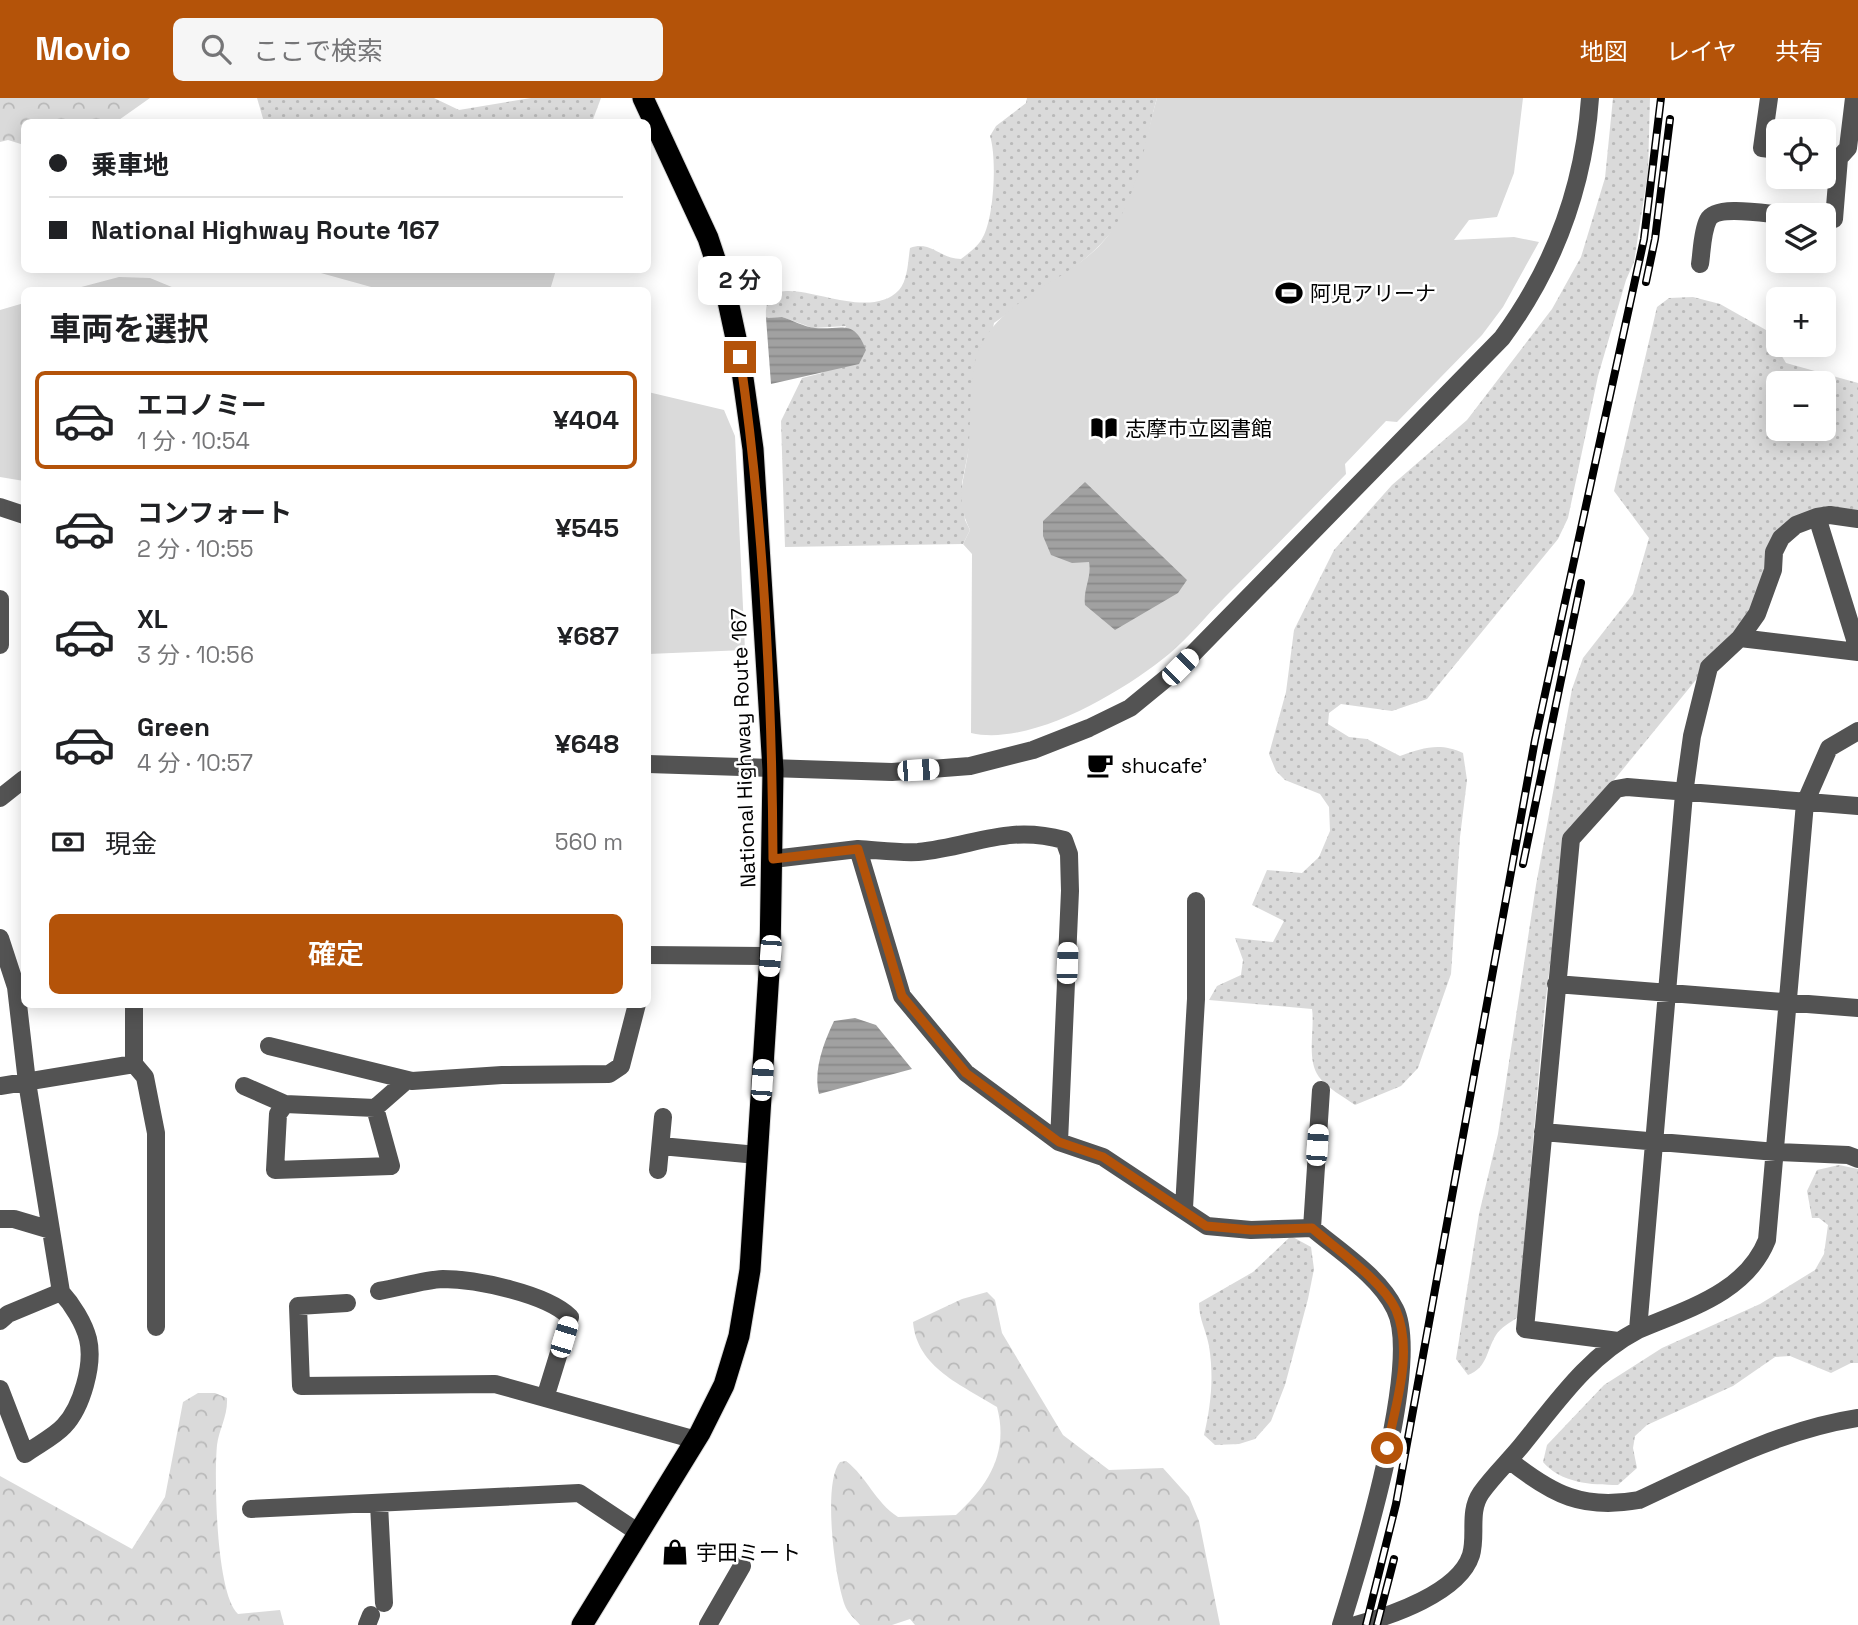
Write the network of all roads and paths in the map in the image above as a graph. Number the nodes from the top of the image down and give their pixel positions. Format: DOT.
graph roads {
  1 [pos="643,98"];
  2 [pos="1590,98"];
  3 [pos="1769,98"];
  4 [pos="1853,98"];
  5 [pos="1766,119"];
  6 [pos="1766,119"];
  7 [pos="1766,148"];
  8 [pos="1836,154"];
  9 [pos="1766,214"];
  10 [pos="1700,264"];
  11 [pos="0,508"];
  12 [pos="21,514"];
  13 [pos="1817,517"];
  14 [pos="1858,519"];
  15 [pos="0,599"];
  16 [pos="1740,638"];
  17 [pos="0,645"];
  18 [pos="1858,650"];
  19 [pos="1858,732"];
  20 [pos="651,764"];
  21 [pos="773,770"];
  22 [pos="21,781"];
  23 [pos="1684,794"];
  24 [pos="0,798"];
  25 [pos="1805,803"];
  26 [pos="1858,806"];
  27 [pos="858,849"];
  28 [pos="773,859"];
  29 [pos="1196,901"];
  30 [pos="0,938"];
  31 [pos="651,955"];
  32 [pos="770,956"];
  33 [pos="1556,984"];
  34 [pos="1668,992"];
  35 [pos="1789,1002"];
  36 [pos="134,1008"];
  37 [pos="636,1008"];
  38 [pos="1858,1008"];
  39 [pos="269,1046"];
  40 [pos="134,1064"];
  41 [pos="407,1080"];
  42 [pos="27,1082"];
  43 [pos="0,1086"];
  44 [pos="244,1086"];
  45 [pos="1321,1090"];
  46 [pos="285,1104"];
  47 [pos="375,1108"];
  48 [pos="663,1117"];
  49 [pos="1543,1132"];
  50 [pos="1059,1142"];
  51 [pos="1655,1142"];
  52 [pos="661,1146"];
  53 [pos="1776,1152"];
  54 [pos="757,1155"];
  55 [pos="1858,1159"];
  56 [pos="658,1170"];
  57 [pos="1184,1209"];
  58 [pos="0,1219"];
  59 [pos="1312,1228"];
  60 [pos="51,1230"];
  61 [pos="379,1291"];
  62 [pos="61,1292"];
  63 [pos="347,1304"];
  64 [pos="0,1321"];
  65 [pos="156,1327"];
  66 [pos="1638,1330"];
  67 [pos="1618,1340"];
  68 [pos="0,1390"];
  69 [pos="545,1398"];
  70 [pos="1858,1418"];
  71 [pos="696,1440"];
  72 [pos="1509,1460"];
  73 [pos="379,1504"];
  74 [pos="251,1509"];
  75 [pos="639,1533"];
  76 [pos="742,1566"];
  77 [pos="374,1614"];
  78 [pos="582,1625"];
  79 [pos="708,1625"];
  80 [pos="1341,1625"];
  81 [pos="1356,1625"];
  1 -- 21 [label="highway, National Highway Route 167"];
  2 -- 21 [label="street"];
  3 -- 5 [label="street"];
  4 -- 8 [label="street"];
  6 -- 7 [label="street"];
  9 -- 10 [label="street"];
  11 -- 12 [label="street"];
  13 -- 14 [label="street"];
  13 -- 16 [label="street"];
  13 -- 18 [label="street"];
  15 -- 17 [label="street"];
  16 -- 18 [label="street"];
  16 -- 23 [label="street"];
  19 -- 25 [label="street"];
  20 -- 21 [label="street"];
  21 -- 28 [label="highway, National Highway Route 167"];
  22 -- 24 [label="street"];
  23 -- 25 [label="street"];
  23 -- 33 [label="street"];
  23 -- 34 [label="street"];
  25 -- 26 [label="street"];
  25 -- 35 [label="street"];
  27 -- 28 [label="street"];
  27 -- 50 [label="street"];
  27 -- 50 [label="street"];
  28 -- 32 [label="highway, National Highway Route 167"];
  29 -- 57 [label="street"];
  30 -- 42 [label="street"];
  31 -- 32 [label="street"];
  32 -- 54 [label="highway, National Highway Route 167"];
  33 -- 34 [label="street"];
  33 -- 49 [label="street"];
  34 -- 35 [label="street"];
  34 -- 51 [label="street"];
  35 -- 38 [label="street"];
  35 -- 53 [label="street"];
  36 -- 40 [label="street"];
  37 -- 41 [label="street"];
  39 -- 41 [label="street"];
  40 -- 42 [label="street"];
  40 -- 65 [label="street"];
  41 -- 47 [label="street"];
  42 -- 43 [label="street"];
  42 -- 60 [label="street"];
  44 -- 46 [label="street"];
  45 -- 59 [label="street"];
  46 -- 47 [label="street"];
  46 -- 47 [label="street"];
  48 -- 52 [label="street"];
  49 -- 51 [label="street"];
  49 -- 67 [label="street"];
  50 -- 57 [label="street"];
  51 -- 53 [label="street"];
  51 -- 66 [label="street"];
  52 -- 54 [label="street"];
  52 -- 56 [label="street"];
  53 -- 55 [label="street"];
  53 -- 66 [label="street"];
  54 -- 71 [label="highway, National Highway Route 167"];
  57 -- 59 [label="street"];
  58 -- 60 [label="street"];
  59 -- 80 [label="street"];
  60 -- 62 [label="street"];
  61 -- 69 [label="street"];
  62 -- 64 [label="street"];
  62 -- 68 [label="street"];
  63 -- 69 [label="street"];
  66 -- 67 [label="street"];
  67 -- 72 [label="street"];
  69 -- 71 [label="street"];
  70 -- 72 [label="street"];
  71 -- 75 [label="highway, National Highway Route 167"];
  72 -- 81 [label="street"];
  73 -- 74 [label="street"];
  73 -- 75 [label="street"];
  73 -- 77 [label="street"];
  75 -- 78 [label="highway, National Highway Route 167"];
  76 -- 79 [label="street"];
}
